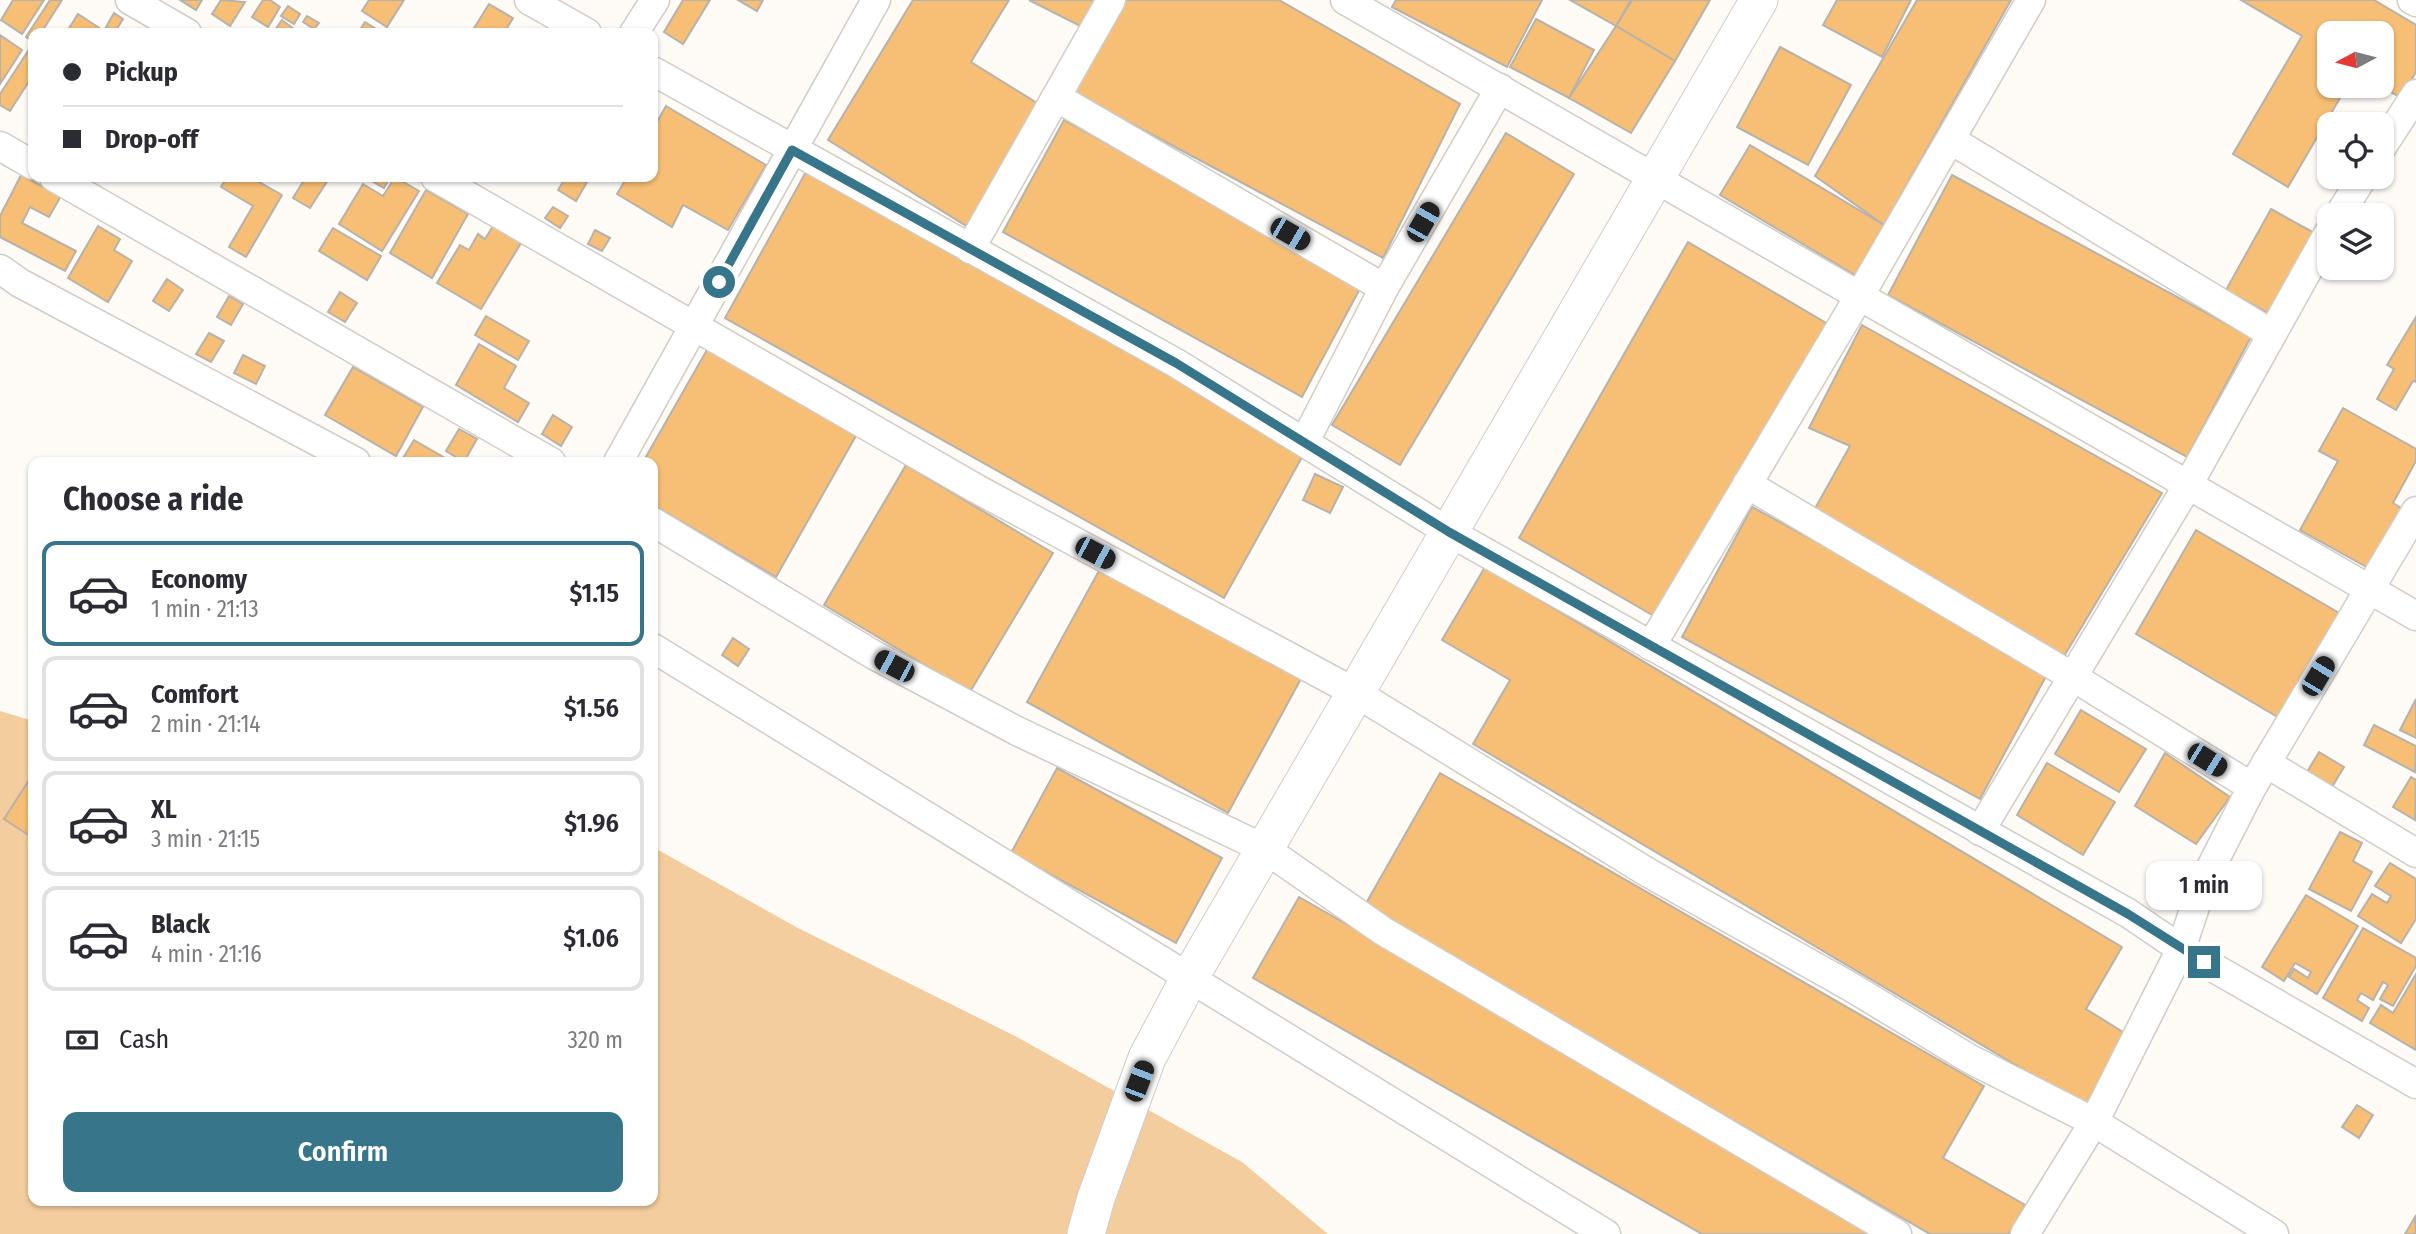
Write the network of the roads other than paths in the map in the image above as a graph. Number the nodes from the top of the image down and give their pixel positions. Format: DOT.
graph roads {
  1 [pos="130,0"];
  2 [pos="529,0"];
  3 [pos="655,0"];
  4 [pos="876,0"];
  5 [pos="1111,0"];
  6 [pos="1345,0"];
  7 [pos="1759,0"];
  8 [pos="2031,0"];
  9 [pos="178,28"];
  10 [pos="578,28"];
  11 [pos="637,28"];
  12 [pos="658,74"];
  13 [pos="1500,88"];
  14 [pos="2416,94"];
  15 [pos="1056,97"];
  16 [pos="2394,128"];
  17 [pos="1951,140"];
  18 [pos="0,146"];
  19 [pos="792,150"];
  20 [pos="28,162"];
  21 [pos="1656,177"];
  22 [pos="63,182"];
  23 [pos="444,182"];
  24 [pos="971,249"];
  25 [pos="2317,253"];
  26 [pos="0,269"];
  27 [pos="1384,288"];
  28 [pos="1860,295"];
  29 [pos="694,326"];
  30 [pos="2272,334"];
  31 [pos="1305,441"];
  32 [pos="347,457"];
  33 [pos="542,457"];
  34 [pos="621,457"];
  35 [pos="1748,484"];
  36 [pos="2188,485"];
  37 [pos="2416,511"];
  38 [pos="658,525"];
  39 [pos="1449,532"];
  40 [pos="2370,589"];
  41 [pos="2416,616"];
  42 [pos="1651,646"];
  43 [pos="658,651"];
  44 [pos="2073,677"];
  45 [pos="1356,693"];
  46 [pos="2266,763"];
  47 [pos="2252,788"];
  48 [pos="1980,831"];
  49 [pos="1265,849"];
  50 [pos="2416,853"];
  51 [pos="2181,949"];
  52 [pos="1190,977"];
  53 [pos="2416,1084"];
  54 [pos="2094,1122"];
  55 [pos="1086,1234"];
  56 [pos="1606,1234"];
  57 [pos="1897,1234"];
  58 [pos="2025,1234"];
  59 [pos="2274,1234"];
  1 -- 9 [label="street"];
  2 -- 10 [label="street"];
  3 -- 11 [label="street"];
  4 -- 19 [label="street"];
  5 -- 15 [label="street"];
  6 -- 13 [label="street"];
  7 -- 21 [label="street"];
  8 -- 17 [label="street"];
  12 -- 19 [label="street"];
  13 -- 21 [label="street"];
  13 -- 27 [label="street"];
  14 -- 16 [label="street"];
  15 -- 24 [label="street"];
  15 -- 27 [label="street"];
  17 -- 28 [label="street"];
  17 -- 30 [label="street"];
  18 -- 20 [label="street"];
  19 -- 24 [label="street"];
  19 -- 29 [label="street"];
  21 -- 28 [label="street"];
  21 -- 39 [label="street"];
  22 -- 33 [label="street"];
  23 -- 29 [label="street"];
  24 -- 31 [label="street"];
  25 -- 30 [label="street"];
  26 -- 32 [label="street"];
  27 -- 31 [label="street"];
  28 -- 35 [label="street"];
  28 -- 36 [label="street"];
  29 -- 34 [label="street"];
  29 -- 45 [label="street"];
  30 -- 36 [label="street"];
  31 -- 39 [label="street"];
  35 -- 42 [label="street"];
  35 -- 44 [label="street"];
  36 -- 40 [label="street"];
  36 -- 44 [label="street"];
  37 -- 40 [label="street"];
  38 -- 49 [label="street"];
  39 -- 42 [label="street"];
  39 -- 45 [label="street"];
  40 -- 41 [label="street"];
  40 -- 46 [label="street"];
  42 -- 48 [label="street"];
  43 -- 52 [label="street"];
  44 -- 47 [label="street"];
  44 -- 48 [label="street"];
  45 -- 49 [label="street"];
  45 -- 54 [label="street"];
  46 -- 47 [label="street"];
  46 -- 50 [label="street"];
  47 -- 51 [label="street"];
  48 -- 51 [label="street"];
  49 -- 52 [label="street"];
  49 -- 57 [label="street"];
  51 -- 53 [label="street"];
  51 -- 54 [label="street"];
  52 -- 55 [label="street"];
  52 -- 56 [label="street"];
  54 -- 58 [label="street"];
  54 -- 59 [label="street"];
}
